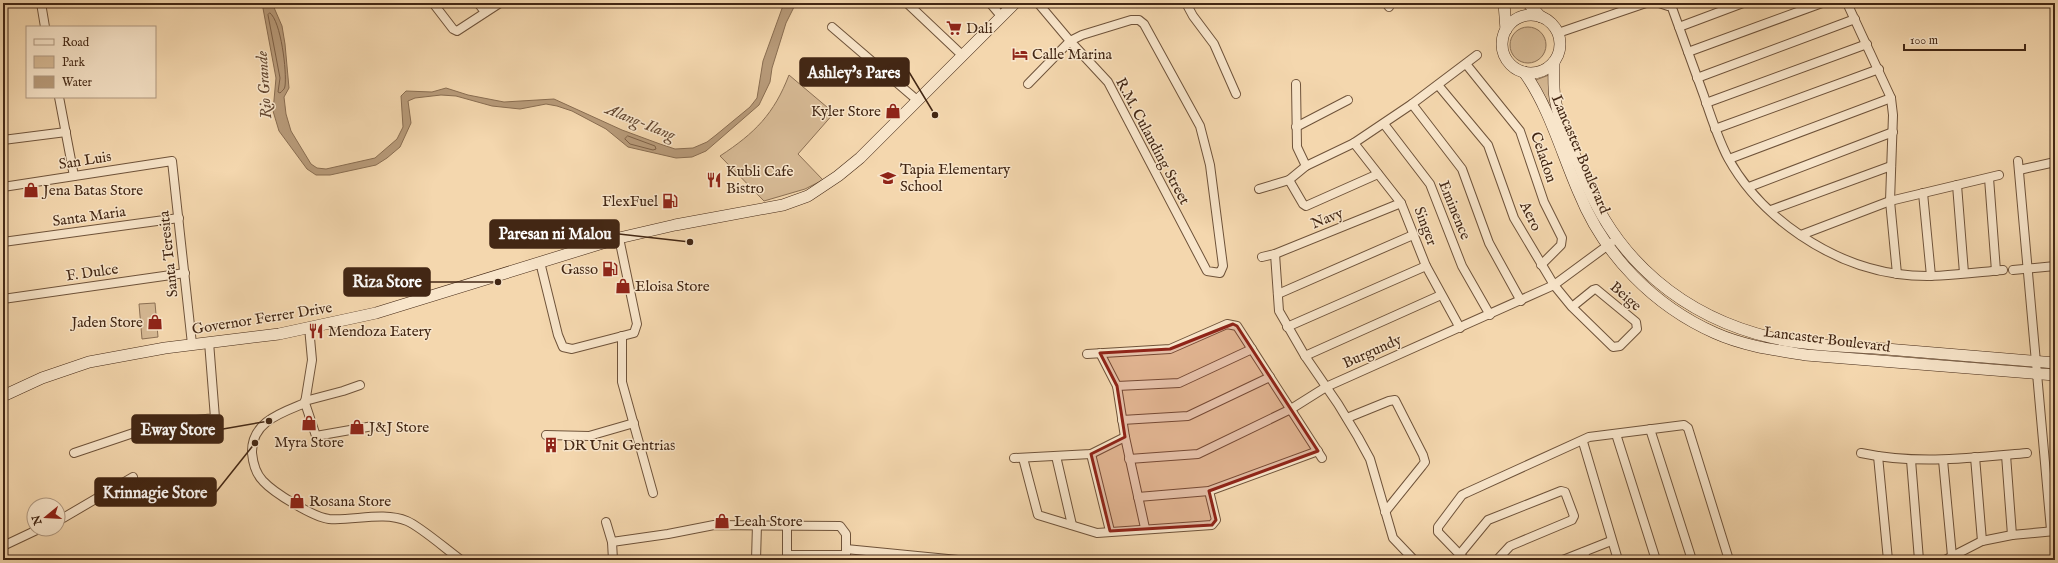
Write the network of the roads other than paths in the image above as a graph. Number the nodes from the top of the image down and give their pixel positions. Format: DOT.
graph roads {
  1 [pos="41,3"];
  2 [pos="433,3"];
  3 [pos="478,3"];
  4 [pos="500,3"];
  5 [pos="907,3"];
  6 [pos="990,3"];
  7 [pos="1016,3"];
  8 [pos="1038,3"];
  9 [pos="1186,3"];
  10 [pos="1504,3"];
  11 [pos="1528,3"];
  12 [pos="1646,3"];
  13 [pos="1659,3"];
  14 [pos="1743,3"];
  15 [pos="1822,3"];
  16 [pos="1847,3"];
  17 [pos="1672,4"];
  18 [pos="485,12"];
  19 [pos="1001,16"];
  20 [pos="1541,17"];
  21 [pos="1855,19"];
  22 [pos="45,26"];
  23 [pos="832,27"];
  24 [pos="1679,27"];
  25 [pos="1506,30"];
  26 [pos="1558,34"];
  27 [pos="1070,42"];
  28 [pos="1867,44"];
  29 [pos="1688,52"];
  30 [pos="1477,55"];
  31 [pos="964,56"];
  32 [pos="1554,62"];
  33 [pos="1466,64"];
  34 [pos="1879,69"];
  35 [pos="1524,72"];
  36 [pos="1697,78"];
  37 [pos="1028,84"];
  38 [pos="1296,84"];
  39 [pos="1438,84"];
  40 [pos="1236,94"];
  41 [pos="59,98"];
  42 [pos="1891,98"];
  43 [pos="916,100"];
  44 [pos="1348,100"];
  45 [pos="1706,103"];
  46 [pos="1412,104"];
  47 [pos="1384,124"];
  48 [pos="1296,127"];
  49 [pos="1715,129"];
  50 [pos="66,132"];
  51 [pos="1892,132"];
  52 [pos="3,140"];
  53 [pos="1354,142"];
  54 [pos="1729,159"];
  55 [pos="2018,160"];
  56 [pos="172,161"];
  57 [pos="2055,162"];
  58 [pos="1306,166"];
  59 [pos="1891,166"];
  60 [pos="2019,170"];
  61 [pos="1378,174"];
  62 [pos="1999,175"];
  63 [pos="74,176"];
  64 [pos="1989,178"];
  65 [pos="1289,180"];
  66 [pos="1957,185"];
  67 [pos="3,187"];
  68 [pos="1749,187"];
  69 [pos="1259,189"];
  70 [pos="1923,193"];
  71 [pos="1890,201"];
  72 [pos="1401,203"];
  73 [pos="1771,210"];
  74 [pos="179,218"];
  75 [pos="1414,235"];
  76 [pos="1802,235"];
  77 [pos="619,238"];
  78 [pos="3,242"];
  79 [pos="1612,242"];
  80 [pos="1275,254"];
  81 [pos="1262,257"];
  82 [pos="540,262"];
  83 [pos="1541,265"];
  84 [pos="1426,266"];
  85 [pos="2055,266"];
  86 [pos="2028,268"];
  87 [pos="2013,270"];
  88 [pos="185,273"];
  89 [pos="1964,273"];
  90 [pos="1897,274"];
  91 [pos="1931,276"];
  92 [pos="1554,285"];
  93 [pos="1278,294"];
  94 [pos="1441,295"];
  95 [pos="4,297"];
  96 [pos="1521,301"];
  97 [pos="1572,307"];
  98 [pos="1490,315"];
  99 [pos="309,327"];
  100 [pos="1286,327"];
  101 [pos="1460,328"];
  102 [pos="622,336"];
  103 [pos="209,342"];
  104 [pos="192,344"];
  105 [pos="1617,348"];
  106 [pos="1252,349"];
  107 [pos="1100,353"];
  108 [pos="1087,354"];
  109 [pos="1305,356"];
  110 [pos="2036,361"];
  111 [pos="2055,363"];
  112 [pos="2037,374"];
  113 [pos="2055,375"];
  114 [pos="1270,377"];
  115 [pos="360,385"];
  116 [pos="1117,386"];
  117 [pos="1326,387"];
  118 [pos="3,396"];
  119 [pos="305,402"];
  120 [pos="1291,409"];
  121 [pos="1347,418"];
  122 [pos="1122,420"];
  123 [pos="634,423"];
  124 [pos="373,426"];
  125 [pos="1650,429"];
  126 [pos="1616,434"];
  127 [pos="546,435"];
  128 [pos="1124,437"];
  129 [pos="1583,442"];
  130 [pos="74,453"];
  131 [pos="1861,453"];
  132 [pos="2027,453"];
  133 [pos="1091,454"];
  134 [pos="2006,454"];
  135 [pos="1056,456"];
  136 [pos="1878,456"];
  137 [pos="1975,457"];
  138 [pos="1014,458"];
  139 [pos="1023,458"];
  140 [pos="1129,459"];
  141 [pos="1911,460"];
  142 [pos="1944,460"];
  143 [pos="133,477"];
  144 [pos="1208,491"];
  145 [pos="653,493"];
  146 [pos="1138,497"];
  147 [pos="1385,512"];
  148 [pos="66,516"];
  149 [pos="606,522"];
  150 [pos="757,524"];
  151 [pos="787,525"];
  152 [pos="1072,526"];
  153 [pos="1145,528"];
  154 [pos="2053,530"];
  155 [pos="1110,531"];
  156 [pos="2012,534"];
  157 [pos="26,535"];
  158 [pos="1982,541"];
  159 [pos="612,542"];
  160 [pos="1611,542"];
  161 [pos="3,546"];
  162 [pos="846,555"];
  163 [pos="1585,556"];
  164 [pos="1462,557"];
  165 [pos="787,558"];
  166 [pos="911,558"];
  167 [pos="1949,558"];
  168 [pos="942,559"];
  169 [pos="461,560"];
  170 [pos="613,560"];
  171 [pos="756,560"];
  172 [pos="958,560"];
  173 [pos="1414,560"];
  174 [pos="1497,560"];
  175 [pos="1563,560"];
  176 [pos="1618,560"];
  177 [pos="1656,560"];
  178 [pos="1692,560"];
  179 [pos="1730,560"];
  180 [pos="1888,560"];
  181 [pos="1919,560"];
  1 -- 22 [label="street"];
  2 -- 18 [label="street"];
  3 -- 18 [label="street"];
  4 -- 18 [label="street"];
  5 -- 31 [label="street"];
  6 -- 19 [label="street"];
  7 -- 19 [label="main road, Governor Ferrer Drive"];
  8 -- 27 [label="street, R.M. Culanding Street"];
  9 -- 40 [label="street"];
  10 -- 25 [label="main road"];
  11 -- 20 [label="main road"];
  12 -- 26 [label="street"];
  13 -- 17 [label="street"];
  14 -- 24 [label="street"];
  15 -- 29 [label="street"];
  16 -- 21 [label="street"];
  17 -- 24 [label="street"];
  19 -- 31 [label="main road, Governor Ferrer Drive"];
  20 -- 25 [label="main road"];
  20 -- 26 [label="main road"];
  21 -- 28 [label="street"];
  21 -- 36 [label="street"];
  23 -- 43 [label="street"];
  24 -- 29 [label="street"];
  25 -- 35 [label="main road"];
  26 -- 32 [label="main road"];
  27 -- 27 [label="street, R.M. Culanding Street"];
  27 -- 37 [label="street"];
  28 -- 34 [label="street"];
  28 -- 45 [label="street"];
  29 -- 36 [label="street"];
  30 -- 33 [label="street"];
  31 -- 43 [label="main road, Governor Ferrer Drive"];
  32 -- 35 [label="main road"];
  32 -- 79 [label="main road, Lancaster Boulevard"];
  33 -- 39 [label="street"];
  33 -- 83 [label="street, Celadon"];
  34 -- 42 [label="street"];
  34 -- 49 [label="street"];
  35 -- 79 [label="main road, Lancaster Boulevard"];
  36 -- 45 [label="street"];
  38 -- 48 [label="street"];
  39 -- 46 [label="street"];
  39 -- 83 [label="street, Aero"];
  41 -- 50 [label="street"];
  42 -- 51 [label="street"];
  42 -- 54 [label="street"];
  43 -- 77 [label="main road, Governor Ferrer Drive"];
  44 -- 48 [label="street"];
  45 -- 49 [label="street"];
  46 -- 47 [label="street"];
  46 -- 96 [label="street"];
  47 -- 53 [label="street"];
  47 -- 98 [label="street, Eminence"];
  48 -- 58 [label="street"];
  49 -- 54 [label="street"];
  50 -- 52 [label="street"];
  50 -- 63 [label="street"];
  51 -- 59 [label="street"];
  51 -- 68 [label="street"];
  53 -- 58 [label="street"];
  53 -- 61 [label="street, Singer"];
  54 -- 68 [label="street"];
  55 -- 60 [label="street"];
  56 -- 63 [label="street, San Luis"];
  56 -- 74 [label="street, Santa Teresita"];
  57 -- 60 [label="street"];
  58 -- 65 [label="street"];
  59 -- 71 [label="street"];
  59 -- 73 [label="street"];
  60 -- 86 [label="street"];
  61 -- 65 [label="street"];
  61 -- 72 [label="street, Singer"];
  62 -- 64 [label="street"];
  63 -- 67 [label="street, San Luis"];
  64 -- 66 [label="street"];
  64 -- 89 [label="street"];
  65 -- 69 [label="street"];
  66 -- 70 [label="street"];
  66 -- 89 [label="street"];
  68 -- 73 [label="street"];
  70 -- 71 [label="street"];
  70 -- 91 [label="street"];
  71 -- 76 [label="street"];
  71 -- 90 [label="street"];
  72 -- 75 [label="street, Singer"];
  72 -- 80 [label="street, Navy"];
  73 -- 76 [label="street"];
  74 -- 78 [label="street, Santa Maria"];
  74 -- 88 [label="street, Santa Teresita"];
  75 -- 84 [label="street, Singer"];
  75 -- 93 [label="street"];
  76 -- 90 [label="street"];
  77 -- 82 [label="main road, Governor Ferrer Drive"];
  77 -- 102 [label="street"];
  79 -- 92 [label="street, Burgundy"];
  79 -- 110 [label="main road, Lancaster Boulevard"];
  79 -- 112 [label="main road, Lancaster Boulevard"];
  80 -- 81 [label="street, Navy"];
  80 -- 93 [label="street"];
  82 -- 99 [label="main road, Governor Ferrer Drive"];
  82 -- 102 [label="street"];
  83 -- 92 [label="street, Aero"];
  84 -- 94 [label="street, Singer"];
  84 -- 100 [label="street"];
  85 -- 86 [label="street"];
  86 -- 87 [label="street"];
  86 -- 110 [label="street"];
  88 -- 95 [label="street, F. Dulce"];
  88 -- 104 [label="street, Santa Teresita"];
  89 -- 91 [label="street"];
  90 -- 91 [label="street"];
  92 -- 96 [label="street, Burgundy"];
  92 -- 97 [label="street, Aero"];
  93 -- 100 [label="street"];
  94 -- 101 [label="street, Singer"];
  94 -- 109 [label="street"];
  96 -- 98 [label="street, Burgundy"];
  97 -- 105 [label="street, Aero"];
  97 -- 105 [label="street, Beige"];
  98 -- 101 [label="street, Burgundy"];
  99 -- 103 [label="main road, Governor Ferrer Drive"];
  99 -- 119 [label="street"];
  100 -- 109 [label="street"];
  101 -- 117 [label="street, Burgundy"];
  102 -- 123 [label="street"];
  103 -- 104 [label="main road, Governor Ferrer Drive"];
  103 -- 130 [label="street"];
  104 -- 118 [label="main road, Governor Ferrer Drive"];
  106 -- 107 [label="street"];
  106 -- 114 [label="street"];
  106 -- 116 [label="street"];
  107 -- 108 [label="street"];
  107 -- 116 [label="street"];
  109 -- 117 [label="street"];
  110 -- 111 [label="main road, Lancaster Boulevard"];
  110 -- 112 [label="street"];
  112 -- 113 [label="main road, Lancaster Boulevard"];
  112 -- 154 [label="street"];
  114 -- 120 [label="street"];
  114 -- 122 [label="street"];
  115 -- 119 [label="street"];
  116 -- 122 [label="street"];
  117 -- 120 [label="street, Burgundy"];
  117 -- 121 [label="street"];
  119 -- 124 [label="street"];
  119 -- 169 [label="street"];
  120 -- 140 [label="street, Burgundy"];
  120 -- 144 [label="street"];
  121 -- 147 [label="street"];
  121 -- 147 [label="street"];
  122 -- 128 [label="street"];
  123 -- 127 [label="street"];
  123 -- 145 [label="street"];
  125 -- 126 [label="street"];
  125 -- 178 [label="street"];
  125 -- 179 [label="street"];
  126 -- 129 [label="street"];
  126 -- 177 [label="street"];
  128 -- 133 [label="street"];
  128 -- 140 [label="street"];
  129 -- 160 [label="street"];
  129 -- 164 [label="street"];
  131 -- 136 [label="street"];
  132 -- 134 [label="street"];
  133 -- 135 [label="street"];
  133 -- 155 [label="street"];
  134 -- 137 [label="street"];
  134 -- 156 [label="street"];
  135 -- 139 [label="street"];
  135 -- 152 [label="street"];
  136 -- 141 [label="street"];
  136 -- 180 [label="street"];
  137 -- 142 [label="street"];
  137 -- 158 [label="street"];
  138 -- 139 [label="street"];
  139 -- 152 [label="street"];
  140 -- 146 [label="street"];
  141 -- 142 [label="street"];
  141 -- 181 [label="street"];
  142 -- 167 [label="street"];
  143 -- 148 [label="street"];
  144 -- 146 [label="street"];
  144 -- 153 [label="street"];
  146 -- 153 [label="street"];
  147 -- 173 [label="street"];
  149 -- 159 [label="street"];
  150 -- 151 [label="street"];
  150 -- 159 [label="street"];
  150 -- 171 [label="street"];
  151 -- 162 [label="street"];
  151 -- 165 [label="street"];
  152 -- 155 [label="street"];
  153 -- 155 [label="street"];
  154 -- 156 [label="street"];
  156 -- 158 [label="street"];
  157 -- 161 [label="street"];
  158 -- 167 [label="street"];
  159 -- 170 [label="street"];
  160 -- 163 [label="street"];
  160 -- 176 [label="street"];
  162 -- 165 [label="street"];
  162 -- 166 [label="street"];
  163 -- 175 [label="street"];
  164 -- 174 [label="street"];
  166 -- 168 [label="street"];
  168 -- 172 [label="street"];
}
